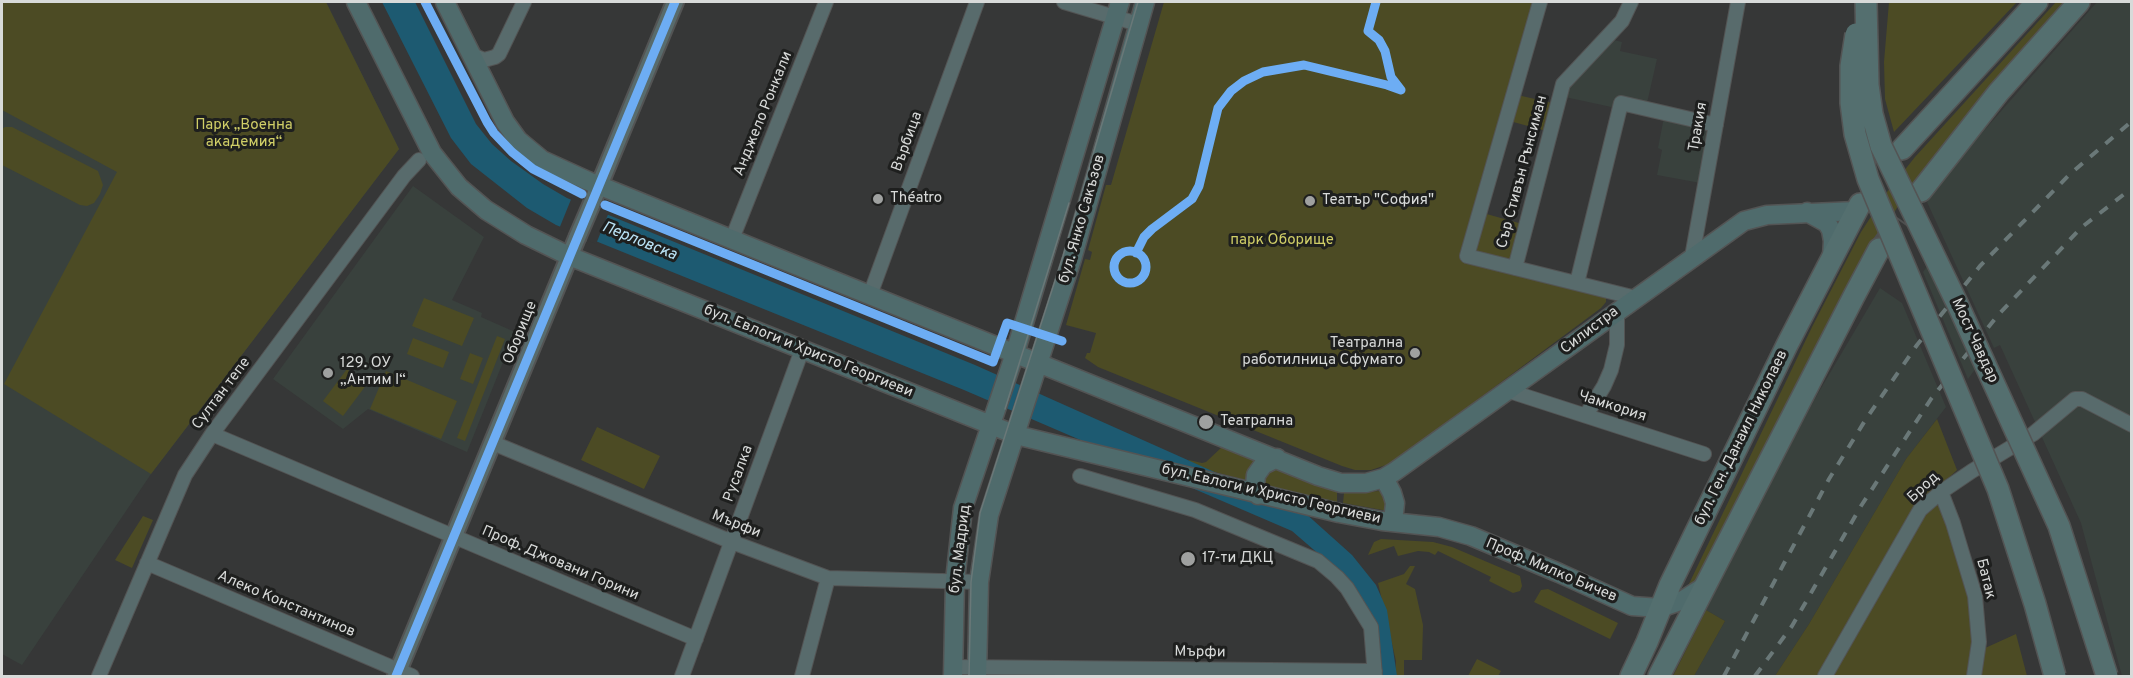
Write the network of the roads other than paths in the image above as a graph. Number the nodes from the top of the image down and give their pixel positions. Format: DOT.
graph roads {
  1 [pos="356,2"];
  2 [pos="445,2"];
  3 [pos="524,2"];
  4 [pos="675,2"];
  5 [pos="826,2"];
  6 [pos="977,2"];
  7 [pos="1064,2"];
  8 [pos="1145,2"];
  9 [pos="1540,2"];
  10 [pos="1631,2"];
  11 [pos="1738,2"];
  12 [pos="1865,2"];
  13 [pos="2037,2"];
  14 [pos="2079,2"];
  15 [pos="1118,9"];
  16 [pos="1138,24"];
  17 [pos="472,55"];
  18 [pos="1716,125"];
  19 [pos="1902,149"];
  20 [pos="419,160"];
  21 [pos="599,185"];
  22 [pos="1922,191"];
  23 [pos="1858,207"];
  24 [pos="1807,212"];
  25 [pos="732,239"];
  26 [pos="1880,249"];
  27 [pos="569,256"];
  28 [pos="1692,257"];
  29 [pos="1832,257"];
  30 [pos="1515,268"];
  31 [pos="1577,283"];
  32 [pos="870,295"];
  33 [pos="1636,297"];
  34 [pos="1617,310"];
  35 [pos="802,350"];
  36 [pos="1015,353"];
  37 [pos="1040,363"];
  38 [pos="1509,391"];
  39 [pos="1586,415"];
  40 [pos="2132,424"];
  41 [pos="991,425"];
  42 [pos="212,434"];
  43 [pos="1016,435"];
  44 [pos="493,443"];
  45 [pos="1704,454"];
  46 [pos="1277,458"];
  47 [pos="1080,476"];
  48 [pos="1384,478"];
  49 [pos="1941,492"];
  50 [pos="1258,495"];
  51 [pos="1393,522"];
  52 [pos="454,537"];
  53 [pos="732,542"];
  54 [pos="147,563"];
  55 [pos="828,578"];
  56 [pos="955,581"];
  57 [pos="979,582"];
  58 [pos="1705,586"];
  59 [pos="1660,608"];
  60 [pos="696,639"];
  61 [pos="953,672"];
  62 [pos="977,672"];
  63 [pos="1375,674"];
  64 [pos="402,675"];
  65 [pos="99,676"];
  66 [pos="682,676"];
  67 [pos="802,676"];
  68 [pos="1630,676"];
  69 [pos="1659,676"];
  70 [pos="1825,676"];
  71 [pos="1974,676"];
  72 [pos="2055,676"];
  73 [pos="2107,676"];
  1 -- 27 [label="main road, бул. Евлоги и Христо Георгиеви"];
  2 -- 17 [label="main road, бул. Евлоги и Христо Георгиеви"];
  3 -- 17 [label="street"];
  4 -- 21 [label="street, Оборище"];
  5 -- 25 [label="street, Анджело Ронкали"];
  6 -- 32 [label="street, Върбица"];
  7 -- 15 [label="street"];
  8 -- 16 [label="main road, бул. Янко Сакъзов"];
  9 -- 30 [label="street"];
  10 -- 30 [label="street, Сър Стивън Рънсиман"];
  11 -- 18 [label="street, Тракия"];
  12 -- 72 [label="main road, Мост Чавдар, bridge"];
  12 -- 73 [label="main road, Мост Чавдар, bridge"];
  13 -- 19 [label="main road"];
  14 -- 22 [label="main road"];
  15 -- 16 [label="street"];
  15 -- 36 [label="main road, бул. Янко Сакъзов"];
  16 -- 37 [label="main road, бул. Янко Сакъзов"];
  17 -- 21 [label="main road, бул. Евлоги и Христо Георгиеви"];
  18 -- 28 [label="street, Тракия"];
  18 -- 31 [label="street"];
  20 -- 42 [label="street, Султан тепе"];
  21 -- 25 [label="main road, бул. Евлоги и Христо Георгиеви"];
  21 -- 27 [label="street, Оборище, bridge"];
  23 -- 24 [label="main road, Силистра"];
  23 -- 29 [label="main road, бул. Ген. Данаил Николаев"];
  24 -- 28 [label="main road, Силистра"];
  24 -- 29 [label="main road"];
  25 -- 32 [label="main road, бул. Евлоги и Христо Георгиеви"];
  26 -- 58 [label="main road"];
  27 -- 35 [label="main road, бул. Евлоги и Христо Георгиеви"];
  27 -- 44 [label="street, Оборище"];
  28 -- 33 [label="main road, Силистра"];
  29 -- 59 [label="main road, бул. Ген. Данаил Николаев"];
  30 -- 31 [label="street"];
  31 -- 33 [label="street"];
  32 -- 36 [label="main road, бул. Евлоги и Христо Георгиеви"];
  33 -- 34 [label="main road, Силистра"];
  34 -- 38 [label="main road, Силистра"];
  34 -- 39 [label="street"];
  35 -- 41 [label="main road, бул. Евлоги и Христо Георгиеви"];
  35 -- 53 [label="street, Русалка"];
  36 -- 37 [label="main road, бул. Евлоги и Христо Георгиеви"];
  36 -- 41 [label="main road, бул. Янко Сакъзов"];
  37 -- 43 [label="main road, бул. Янко Сакъзов"];
  37 -- 46 [label="main road, бул. Евлоги и Христо Георгиеви"];
  38 -- 39 [label="street, Чамкория"];
  38 -- 48 [label="main road, Силистра"];
  39 -- 45 [label="street, Чамкория"];
  40 -- 49 [label="street, Брод"];
  41 -- 43 [label="main road, бул. Евлоги и Христо Георгиеви"];
  41 -- 56 [label="main road, бул. Мадрид"];
  42 -- 52 [label="street, Проф. Джовани Горини"];
  42 -- 54 [label="street, Султан тепе"];
  43 -- 50 [label="main road, бул. Евлоги и Христо Георгиеви"];
  43 -- 57 [label="main road, бул. Мадрид"];
  44 -- 52 [label="street, Оборище"];
  44 -- 53 [label="street, Мърфи"];
  46 -- 48 [label="main road, бул. Евлоги и Христо Георгиеви"];
  46 -- 50 [label="main road"];
  47 -- 63 [label="street, бул. Евлоги и Христо Георгиеви"];
  48 -- 51 [label="main road, бул. Евлоги и Христо Георгиеви"];
  49 -- 70 [label="street, Брод"];
  49 -- 71 [label="street, Батак"];
  50 -- 51 [label="main road, бул. Евлоги и Христо Георгиеви"];
  51 -- 59 [label="main road, Проф. Милко Бичев"];
  52 -- 60 [label="street, Проф. Джовани Горини"];
  52 -- 64 [label="street, Оборище"];
  53 -- 55 [label="street, Мърфи"];
  53 -- 60 [label="street, Русалка"];
  54 -- 64 [label="street, Алеко Константинов"];
  54 -- 65 [label="street, Султан тепе"];
  55 -- 56 [label="street, Мърфи"];
  55 -- 67 [label="street"];
  56 -- 57 [label="street, Мърфи"];
  56 -- 61 [label="main road, бул. Мадрид"];
  57 -- 62 [label="main road, бул. Мадрид"];
  58 -- 59 [label="main road, Проф. Милко Бичев"];
  58 -- 69 [label="main road"];
  59 -- 68 [label="main road, бул. Ген. Данаил Николаев"];
  60 -- 66 [label="street, Русалка"];
  61 -- 62 [label="street, Мърфи"];
  62 -- 63 [label="street, Мърфи"];
}
